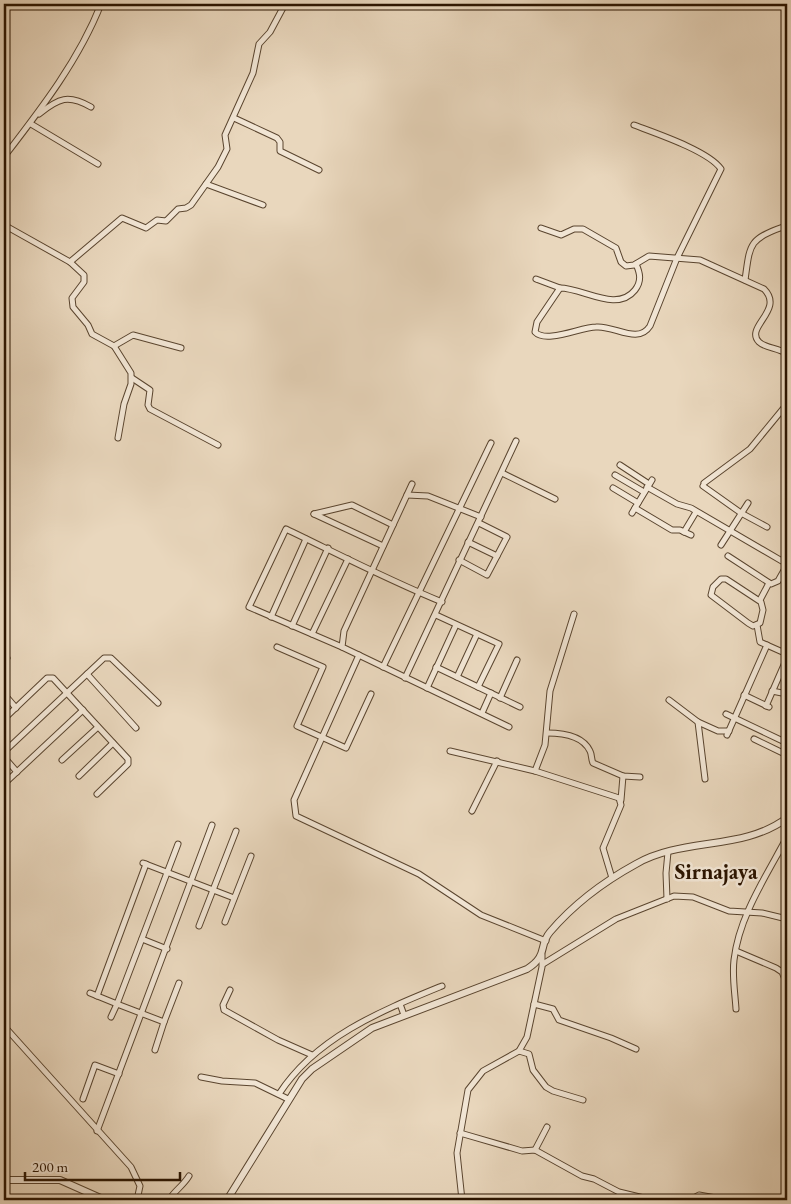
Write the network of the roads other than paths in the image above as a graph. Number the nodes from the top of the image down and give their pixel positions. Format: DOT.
graph roads {
  1 [pos="102,4"];
  2 [pos="286,4"];
  3 [pos="92,107"];
  4 [pos="36,116"];
  5 [pos="234,118"];
  6 [pos="31,124"];
  7 [pos="634,125"];
  8 [pos="4,156"];
  9 [pos="98,164"];
  10 [pos="319,170"];
  11 [pos="206,184"];
  12 [pos="263,205"];
  13 [pos="4,225"];
  14 [pos="783,227"];
  15 [pos="541,228"];
  16 [pos="677,258"];
  17 [pos="70,262"];
  18 [pos="636,264"];
  19 [pos="536,279"];
  20 [pos="745,280"];
  21 [pos="560,288"];
  22 [pos="114,346"];
  23 [pos="181,348"];
  24 [pos="787,354"];
  25 [pos="132,378"];
  26 [pos="787,404"];
  27 [pos="118,438"];
  28 [pos="516,441"];
  29 [pos="491,443"];
  30 [pos="218,445"];
  31 [pos="620,465"];
  32 [pos="502,473"];
  33 [pos="615,475"];
  34 [pos="412,484"];
  35 [pos="648,486"];
  36 [pos="613,488"];
  37 [pos="407,496"];
  38 [pos="555,499"];
  39 [pos="748,503"];
  40 [pos="458,508"];
  41 [pos="635,508"];
  42 [pos="696,512"];
  43 [pos="741,513"];
  44 [pos="480,520"];
  45 [pos="393,525"];
  46 [pos="767,527"];
  47 [pos="730,530"];
  48 [pos="684,532"];
  49 [pos="691,535"];
  50 [pos="306,539"];
  51 [pos="468,542"];
  52 [pos="721,545"];
  53 [pos="383,546"];
  54 [pos="328,548"];
  55 [pos="496,556"];
  56 [pos="728,556"];
  57 [pos="348,559"];
  58 [pos="459,560"];
  59 [pos="787,564"];
  60 [pos="371,572"];
  61 [pos="769,583"];
  62 [pos="419,592"];
  63 [pos="760,600"];
  64 [pos="442,602"];
  65 [pos="574,614"];
  66 [pos="436,615"];
  67 [pos="271,617"];
  68 [pos="456,625"];
  69 [pos="757,625"];
  70 [pos="292,626"];
  71 [pos="312,634"];
  72 [pos="476,634"];
  73 [pos="767,645"];
  74 [pos="277,647"];
  75 [pos="342,647"];
  76 [pos="4,653"];
  77 [pos="359,655"];
  78 [pos="787,656"];
  79 [pos="517,660"];
  80 [pos="4,663"];
  81 [pos="383,666"];
  82 [pos="436,667"];
  83 [pos="87,674"];
  84 [pos="457,677"];
  85 [pos="405,678"];
  86 [pos="478,687"];
  87 [pos="427,688"];
  88 [pos="772,691"];
  89 [pos="66,693"];
  90 [pos="491,693"];
  91 [pos="4,694"];
  92 [pos="371,694"];
  93 [pos="787,694"];
  94 [pos="744,695"];
  95 [pos="500,698"];
  96 [pos="669,700"];
  97 [pos="158,703"];
  98 [pos="520,707"];
  99 [pos="16,708"];
  100 [pos="83,710"];
  101 [pos="482,714"];
  102 [pos="726,714"];
  103 [pos="735,718"];
  104 [pos="4,719"];
  105 [pos="698,722"];
  106 [pos="98,727"];
  107 [pos="510,727"];
  108 [pos="136,728"];
  109 [pos="758,730"];
  110 [pos="547,733"];
  111 [pos="322,737"];
  112 [pos="787,742"];
  113 [pos="113,743"];
  114 [pos="450,751"];
  115 [pos="4,752"];
  116 [pos="787,755"];
  117 [pos="4,757"];
  118 [pos="62,760"];
  119 [pos="497,761"];
  120 [pos="535,771"];
  121 [pos="18,772"];
  122 [pos="79,776"];
  123 [pos="623,776"];
  124 [pos="640,777"];
  125 [pos="706,779"];
  126 [pos="4,784"];
  127 [pos="97,794"];
  128 [pos="621,800"];
  129 [pos="472,811"];
  130 [pos="787,818"];
  131 [pos="212,825"];
  132 [pos="236,831"];
  133 [pos="787,837"];
  134 [pos="178,844"];
  135 [pos="668,852"];
  136 [pos="250,856"];
  137 [pos="166,872"];
  138 [pos="612,878"];
  139 [pos="191,882"];
  140 [pos="213,890"];
  141 [pos="234,898"];
  142 [pos="667,899"];
  143 [pos="748,912"];
  144 [pos="787,919"];
  145 [pos="225,922"];
  146 [pos="198,926"];
  147 [pos="142,939"];
  148 [pos="546,941"];
  149 [pos="167,949"];
  150 [pos="736,951"];
  151 [pos="542,955"];
  152 [pos="543,964"];
  153 [pos="179,983"];
  154 [pos="787,984"];
  155 [pos="442,986"];
  156 [pos="230,990"];
  157 [pos="90,993"];
  158 [pos="97,996"];
  159 [pos="117,1004"];
  160 [pos="534,1004"];
  161 [pos="402,1009"];
  162 [pos="736,1009"];
  163 [pos="140,1012"];
  164 [pos="111,1017"];
  165 [pos="164,1022"];
  166 [pos="4,1026"];
  167 [pos="334,1046"];
  168 [pos="636,1049"];
  169 [pos="155,1050"];
  170 [pos="519,1051"];
  171 [pos="312,1055"];
  172 [pos="118,1074"];
  173 [pos="201,1077"];
  174 [pos="290,1085"];
  175 [pos="283,1096"];
  176 [pos="82,1099"];
  177 [pos="583,1100"];
  178 [pos="547,1127"];
  179 [pos="97,1131"];
  180 [pos="460,1133"];
  181 [pos="535,1150"];
  182 [pos="189,1176"];
  183 [pos="4,1180"];
  184 [pos="105,1200"];
  185 [pos="137,1200"];
  186 [pos="169,1200"];
  187 [pos="227,1200"];
  188 [pos="462,1200"];
  189 [pos="652,1200"];
  190 [pos="690,1200"];
  191 [pos="728,1200"];
  1 -- 4 [label="street"];
  2 -- 5 [label="street"];
  3 -- 4 [label="street"];
  4 -- 6 [label="street"];
  5 -- 10 [label="street"];
  5 -- 11 [label="street"];
  6 -- 8 [label="street"];
  6 -- 9 [label="street"];
  7 -- 16 [label="street"];
  11 -- 12 [label="street"];
  11 -- 17 [label="street"];
  13 -- 17 [label="street"];
  14 -- 20 [label="street"];
  15 -- 18 [label="street"];
  16 -- 18 [label="street"];
  16 -- 20 [label="street"];
  16 -- 21 [label="street"];
  17 -- 22 [label="street"];
  18 -- 21 [label="street"];
  19 -- 21 [label="street"];
  20 -- 24 [label="street"];
  22 -- 23 [label="street"];
  22 -- 25 [label="street"];
  25 -- 27 [label="street"];
  25 -- 30 [label="street"];
  26 -- 43 [label="street"];
  28 -- 32 [label="street"];
  29 -- 40 [label="street"];
  31 -- 35 [label="street"];
  32 -- 38 [label="street"];
  32 -- 44 [label="street"];
  33 -- 35 [label="street"];
  34 -- 37 [label="street"];
  35 -- 41 [label="street"];
  35 -- 42 [label="street"];
  36 -- 41 [label="street"];
  37 -- 40 [label="street"];
  37 -- 45 [label="street"];
  39 -- 43 [label="street"];
  40 -- 44 [label="street"];
  40 -- 62 [label="street"];
  41 -- 48 [label="street"];
  42 -- 47 [label="street"];
  42 -- 48 [label="street"];
  43 -- 46 [label="street"];
  43 -- 47 [label="street"];
  44 -- 51 [label="street"];
  44 -- 55 [label="street"];
  45 -- 53 [label="street"];
  45 -- 53 [label="street"];
  47 -- 52 [label="street"];
  47 -- 59 [label="street"];
  48 -- 49 [label="street"];
  50 -- 54 [label="street"];
  50 -- 67 [label="street"];
  50 -- 67 [label="street"];
  51 -- 55 [label="street"];
  51 -- 58 [label="street"];
  53 -- 60 [label="street"];
  54 -- 57 [label="street"];
  54 -- 70 [label="street"];
  55 -- 58 [label="street"];
  56 -- 61 [label="street"];
  57 -- 60 [label="street"];
  57 -- 71 [label="street"];
  58 -- 64 [label="street"];
  59 -- 61 [label="street"];
  60 -- 62 [label="street"];
  60 -- 75 [label="street"];
  61 -- 63 [label="street"];
  62 -- 64 [label="street"];
  62 -- 81 [label="street"];
  63 -- 69 [label="street"];
  63 -- 69 [label="street"];
  64 -- 66 [label="street"];
  65 -- 110 [label="street"];
  66 -- 68 [label="street"];
  66 -- 85 [label="street"];
  67 -- 70 [label="street"];
  68 -- 72 [label="street"];
  68 -- 82 [label="street"];
  69 -- 73 [label="street"];
  70 -- 71 [label="street"];
  71 -- 75 [label="street"];
  72 -- 84 [label="street"];
  72 -- 86 [label="street"];
  73 -- 78 [label="street"];
  73 -- 94 [label="street"];
  74 -- 111 [label="street"];
  75 -- 77 [label="street"];
  76 -- 80 [label="street"];
  77 -- 81 [label="street"];
  77 -- 111 [label="street"];
  78 -- 88 [label="street"];
  79 -- 95 [label="street"];
  81 -- 85 [label="street"];
  82 -- 84 [label="street"];
  82 -- 87 [label="street"];
  83 -- 89 [label="street"];
  83 -- 97 [label="street"];
  83 -- 108 [label="street"];
  84 -- 86 [label="street"];
  85 -- 87 [label="street"];
  86 -- 90 [label="street"];
  87 -- 101 [label="street"];
  88 -- 93 [label="street"];
  88 -- 94 [label="street"];
  89 -- 99 [label="street"];
  89 -- 100 [label="street"];
  89 -- 115 [label="street"];
  90 -- 95 [label="street"];
  90 -- 101 [label="street"];
  91 -- 99 [label="street"];
  92 -- 111 [label="street"];
  94 -- 103 [label="street"];
  95 -- 98 [label="street"];
  96 -- 105 [label="street"];
  99 -- 104 [label="street"];
  100 -- 106 [label="street"];
  100 -- 121 [label="street"];
  101 -- 107 [label="street"];
  102 -- 103 [label="street"];
  103 -- 105 [label="street"];
  103 -- 109 [label="street"];
  105 -- 125 [label="street"];
  106 -- 113 [label="street"];
  106 -- 118 [label="street"];
  109 -- 112 [label="street"];
  109 -- 116 [label="street"];
  110 -- 120 [label="street"];
  110 -- 123 [label="street"];
  111 -- 148 [label="street"];
  113 -- 122 [label="street"];
  113 -- 127 [label="street"];
  114 -- 119 [label="street"];
  117 -- 121 [label="street"];
  119 -- 120 [label="street"];
  119 -- 129 [label="street"];
  120 -- 128 [label="street"];
  121 -- 126 [label="street"];
  123 -- 124 [label="street"];
  123 -- 128 [label="street"];
  128 -- 138 [label="street"];
  130 -- 135 [label="street"];
  131 -- 139 [label="street"];
  132 -- 140 [label="street"];
  133 -- 143 [label="street"];
  134 -- 137 [label="street"];
  135 -- 138 [label="street"];
  135 -- 142 [label="street"];
  136 -- 141 [label="street"];
  137 -- 139 [label="street"];
  137 -- 147 [label="street"];
  137 -- 158 [label="street"];
  138 -- 148 [label="street"];
  139 -- 140 [label="street"];
  139 -- 149 [label="street"];
  140 -- 141 [label="street"];
  140 -- 146 [label="street"];
  141 -- 145 [label="street"];
  142 -- 143 [label="street"];
  142 -- 152 [label="street"];
  143 -- 144 [label="street"];
  143 -- 150 [label="street"];
  147 -- 149 [label="street"];
  147 -- 159 [label="street"];
  148 -- 151 [label="street"];
  149 -- 163 [label="street"];
  150 -- 154 [label="street"];
  150 -- 162 [label="street"];
  151 -- 152 [label="street"];
  151 -- 161 [label="street"];
  152 -- 160 [label="street"];
  153 -- 165 [label="street"];
  155 -- 161 [label="street"];
  156 -- 171 [label="street"];
  157 -- 158 [label="street"];
  158 -- 159 [label="street"];
  159 -- 163 [label="street"];
  159 -- 164 [label="street"];
  160 -- 168 [label="street"];
  160 -- 170 [label="street"];
  161 -- 167 [label="street"];
  161 -- 167 [label="street"];
  163 -- 165 [label="street"];
  163 -- 172 [label="street"];
  165 -- 169 [label="street"];
  166 -- 179 [label="street"];
  167 -- 171 [label="street"];
  167 -- 174 [label="street"];
  170 -- 177 [label="street"];
  170 -- 180 [label="street"];
  171 -- 174 [label="street"];
  172 -- 176 [label="street"];
  172 -- 179 [label="street"];
  173 -- 175 [label="street"];
  174 -- 175 [label="street"];
  174 -- 175 [label="street"];
  175 -- 187 [label="street"];
  178 -- 181 [label="street"];
  179 -- 185 [label="street"];
  180 -- 181 [label="street"];
  180 -- 188 [label="street"];
  181 -- 189 [label="street"];
  182 -- 186 [label="street"];
  183 -- 184 [label="street"];
  190 -- 191 [label="street"];
}
